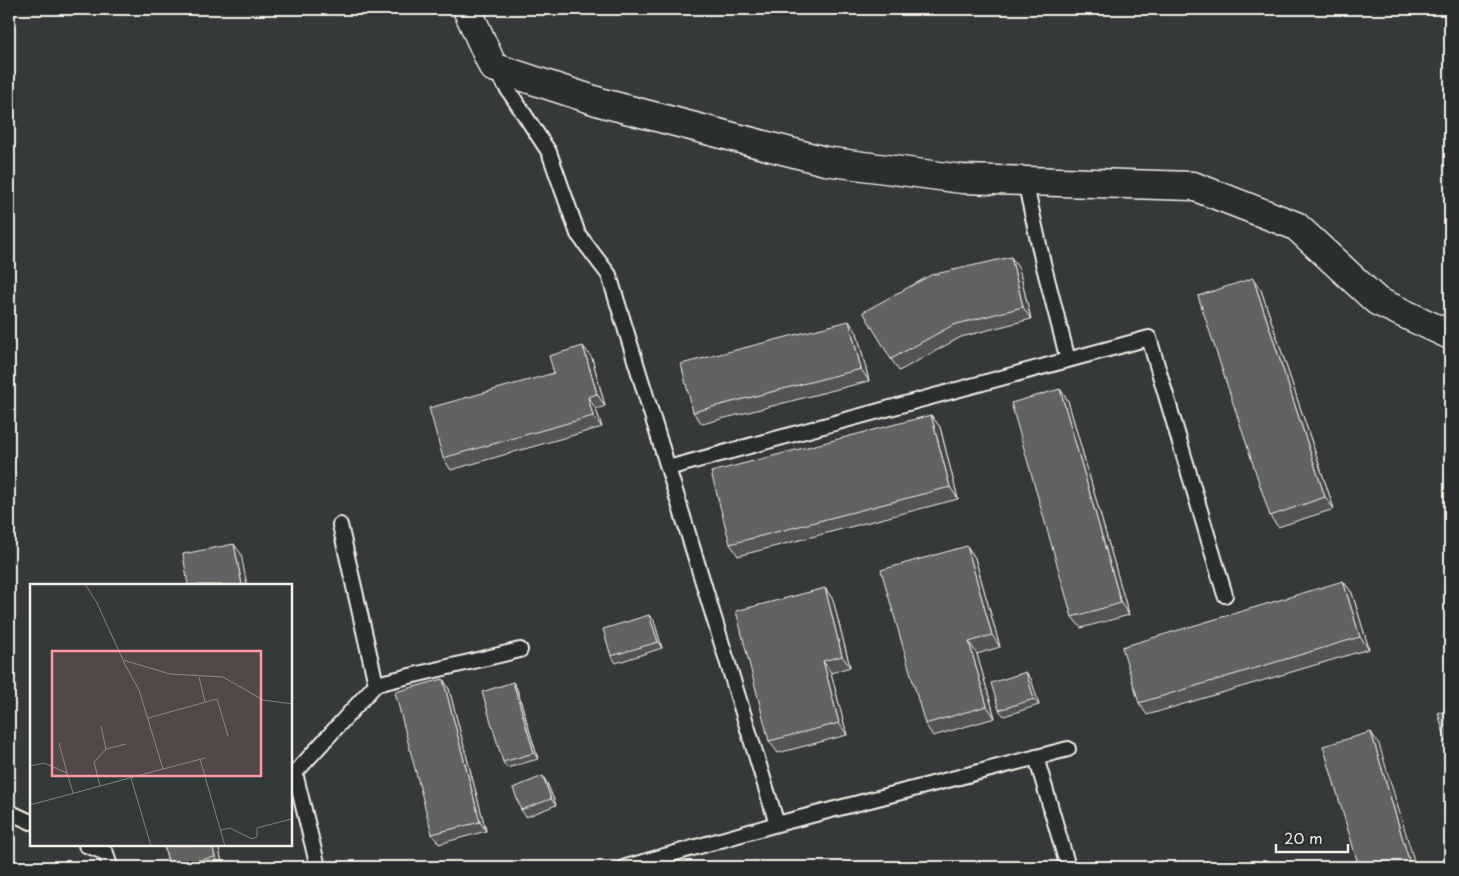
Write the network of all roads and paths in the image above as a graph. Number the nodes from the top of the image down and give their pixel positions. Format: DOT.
graph roads {
  1 [pos="467,9"];
  2 [pos="493,67"];
  3 [pos="1025,181"];
  4 [pos="1450,335"];
  5 [pos="1068,360"];
  6 [pos="668,468"];
  7 [pos="340,525"];
  8 [pos="1225,595"];
  9 [pos="520,650"];
  10 [pos="376,684"];
  11 [pos="1068,749"];
  12 [pos="1036,757"];
  13 [pos="9,812"];
  14 [pos="30,822"];
  15 [pos="777,824"];
  16 [pos="91,846"];
  17 [pos="105,849"];
  18 [pos="110,867"];
  19 [pos="318,867"];
  20 [pos="626,867"];
  21 [pos="1068,867"];
  1 -- 2 [label="street"];
  2 -- 3 [label="street"];
  2 -- 6 [label="lane"];
  3 -- 4 [label="street"];
  3 -- 5 [label="lane"];
  5 -- 6 [label="lane"];
  5 -- 8 [label="lane"];
  6 -- 15 [label="lane"];
  7 -- 10 [label="lane"];
  9 -- 10 [label="lane"];
  10 -- 19 [label="lane"];
  11 -- 12 [label="lane"];
  12 -- 15 [label="lane"];
  12 -- 21 [label="lane"];
  13 -- 14 [label="lane"];
  15 -- 20 [label="lane"];
  16 -- 17 [label="lane"];
  17 -- 18 [label="lane"];
}
